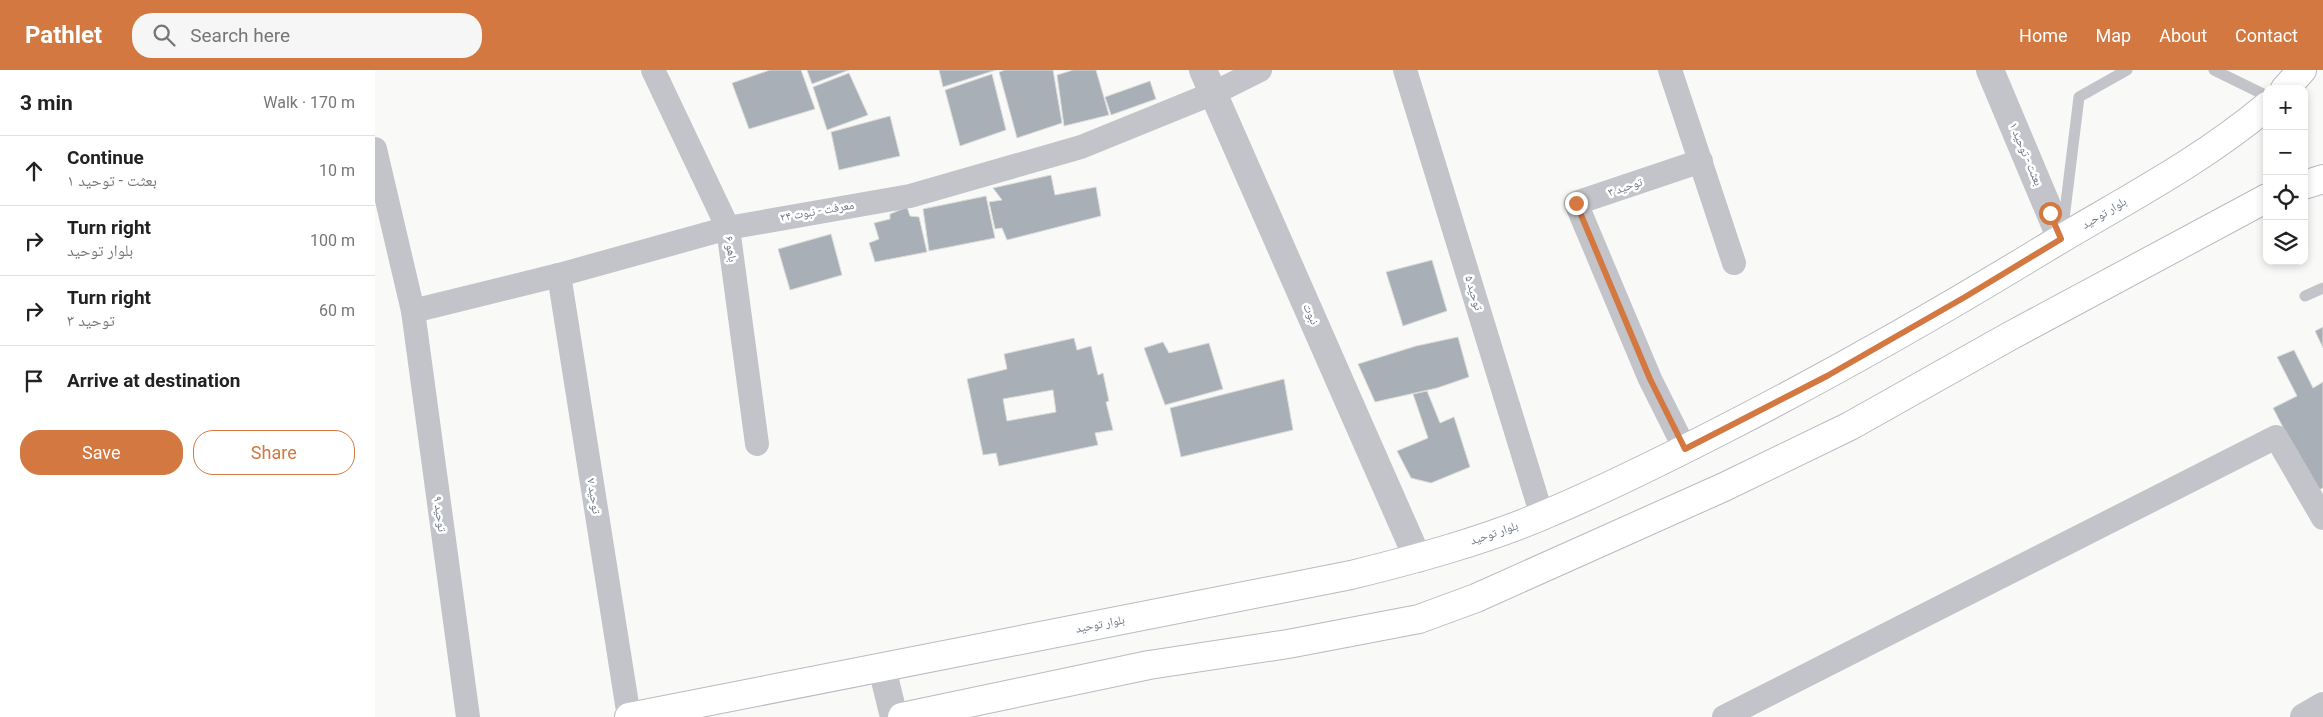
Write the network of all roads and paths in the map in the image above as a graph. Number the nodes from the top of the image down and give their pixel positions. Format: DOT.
graph roads {
  1 [pos="653,70"];
  2 [pos="1260,70"];
  3 [pos="1405,70"];
  4 [pos="1670,70"];
  5 [pos="1990,70"];
  6 [pos="2127,70"];
  7 [pos="2214,70"];
  8 [pos="2302,70"];
  9 [pos="1208,81"];
  10 [pos="2289,85"];
  11 [pos="2263,94"];
  12 [pos="2263,109"];
  13 [pos="375,149"];
  14 [pos="1701,162"];
  15 [pos="2323,179"];
  16 [pos="2308,184"];
  17 [pos="2263,200"];
  18 [pos="728,228"];
  19 [pos="2061,239"];
  20 [pos="1734,263"];
  21 [pos="559,275"];
  22 [pos="2323,288"];
  23 [pos="2305,296"];
  24 [pos="413,311"];
  25 [pos="757,444"];
  26 [pos="1685,449"];
  27 [pos="1542,516"];
  28 [pos="2323,518"];
  29 [pos="1418,559"];
  30 [pos="882,668"];
  31 [pos="2323,706"];
  32 [pos="468,717"];
  33 [pos="629,717"];
  34 [pos="894,717"];
  35 [pos="902,717"];
  36 [pos="1724,717"];
  37 [pos="2303,717"];
  1 -- 18 [label="street, باهو ۶"];
  2 -- 9 [label="street, معرفت - نبوت ۲۴"];
  3 -- 27 [label="street, توحید ۵"];
  4 -- 14 [label="street"];
  5 -- 19 [label="street, بعثت - توحید ۱"];
  6 -- 19 [label="lane"];
  7 -- 11 [label="lane"];
  8 -- 10 [label="main road"];
  9 -- 18 [label="street, معرفت - نبوت ۲۴"];
  9 -- 29 [label="street, نبوت"];
  12 -- 19 [label="main road, بلوار توحید"];
  13 -- 24 [label="street, توحید ۹"];
  14 -- 20 [label="street"];
  14 -- 26 [label="street, توحید ۳"];
  15 -- 16 [label="main road"];
  17 -- 35 [label="main road"];
  18 -- 21 [label="street, معرفت - نبوت ۲۴"];
  18 -- 25 [label="street, باهو ۶"];
  19 -- 26 [label="main road, بلوار توحید"];
  21 -- 24 [label="street, معرفت - نبوت ۲۴"];
  21 -- 33 [label="street, توحید ۷"];
  22 -- 23 [label="lane"];
  24 -- 32 [label="street, توحید ۹"];
  26 -- 27 [label="main road, بلوار توحید"];
  27 -- 29 [label="main road, بلوار توحید"];
  28 -- 36 [label="street"];
  29 -- 30 [label="main road, بلوار توحید"];
  30 -- 33 [label="main road, بلوار توحید"];
  30 -- 34 [label="street"];
  31 -- 37 [label="street"];
}
